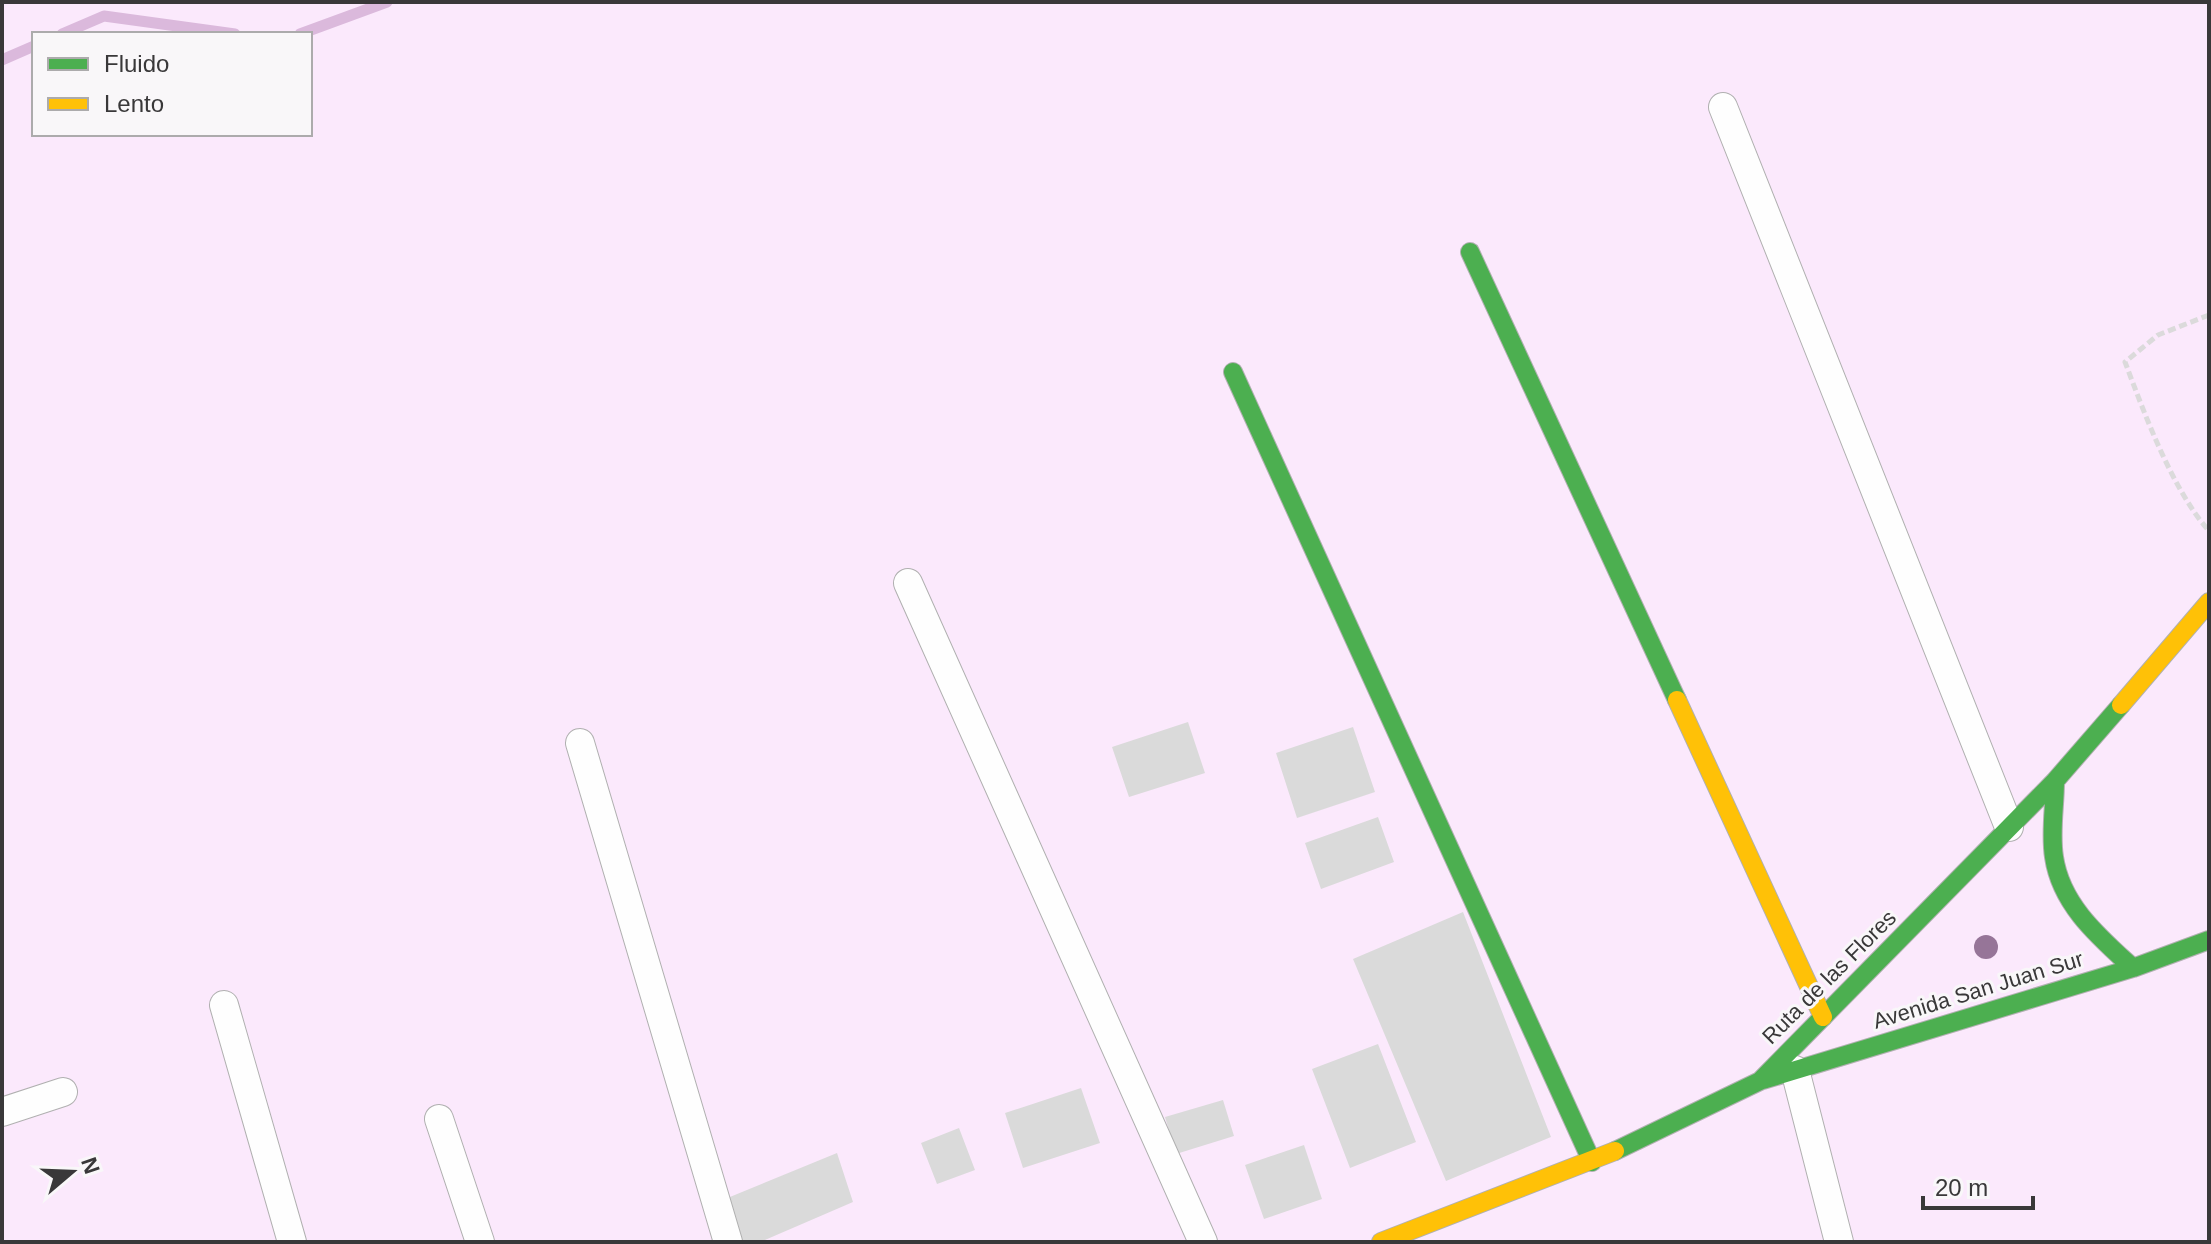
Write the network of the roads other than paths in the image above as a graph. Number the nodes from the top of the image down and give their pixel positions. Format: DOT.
graph roads {
  1 [pos="1723,107"];
  2 [pos="1470,252"];
  3 [pos="1233,372"];
  4 [pos="908,583"];
  5 [pos="2209,602"];
  6 [pos="580,743"];
  7 [pos="2055,781"];
  8 [pos="2009,827"];
  9 [pos="2209,940"];
  10 [pos="2133,968"];
  11 [pos="224,1005"];
  12 [pos="1823,1017"];
  13 [pos="1795,1070"];
  14 [pos="1760,1081"];
  15 [pos="63,1092"];
  16 [pos="2,1112"];
  17 [pos="439,1119"];
  18 [pos="1592,1162"];
  19 [pos="292,1242"];
  20 [pos="480,1242"];
  21 [pos="728,1242"];
  22 [pos="1203,1242"];
  23 [pos="1381,1242"];
  24 [pos="1839,1242"];
  1 -- 8 [label="street"];
  2 -- 12 [label="street"];
  3 -- 18 [label="street"];
  4 -- 22 [label="street"];
  5 -- 7 [label="street, Ruta de las Flores"];
  6 -- 21 [label="street"];
  7 -- 8 [label="street, Ruta de las Flores"];
  7 -- 10 [label="street"];
  8 -- 12 [label="street, Ruta de las Flores"];
  9 -- 10 [label="street, Avenida San Juan Sur"];
  10 -- 13 [label="street, Avenida San Juan Sur"];
  11 -- 19 [label="street"];
  12 -- 14 [label="street, Ruta de las Flores"];
  13 -- 14 [label="street, Avenida San Juan Sur"];
  13 -- 24 [label="street"];
  14 -- 18 [label="street, Ruta de las Flores"];
  15 -- 16 [label="street"];
  17 -- 20 [label="street"];
  18 -- 23 [label="street, Ruta de las Flores"];
}
